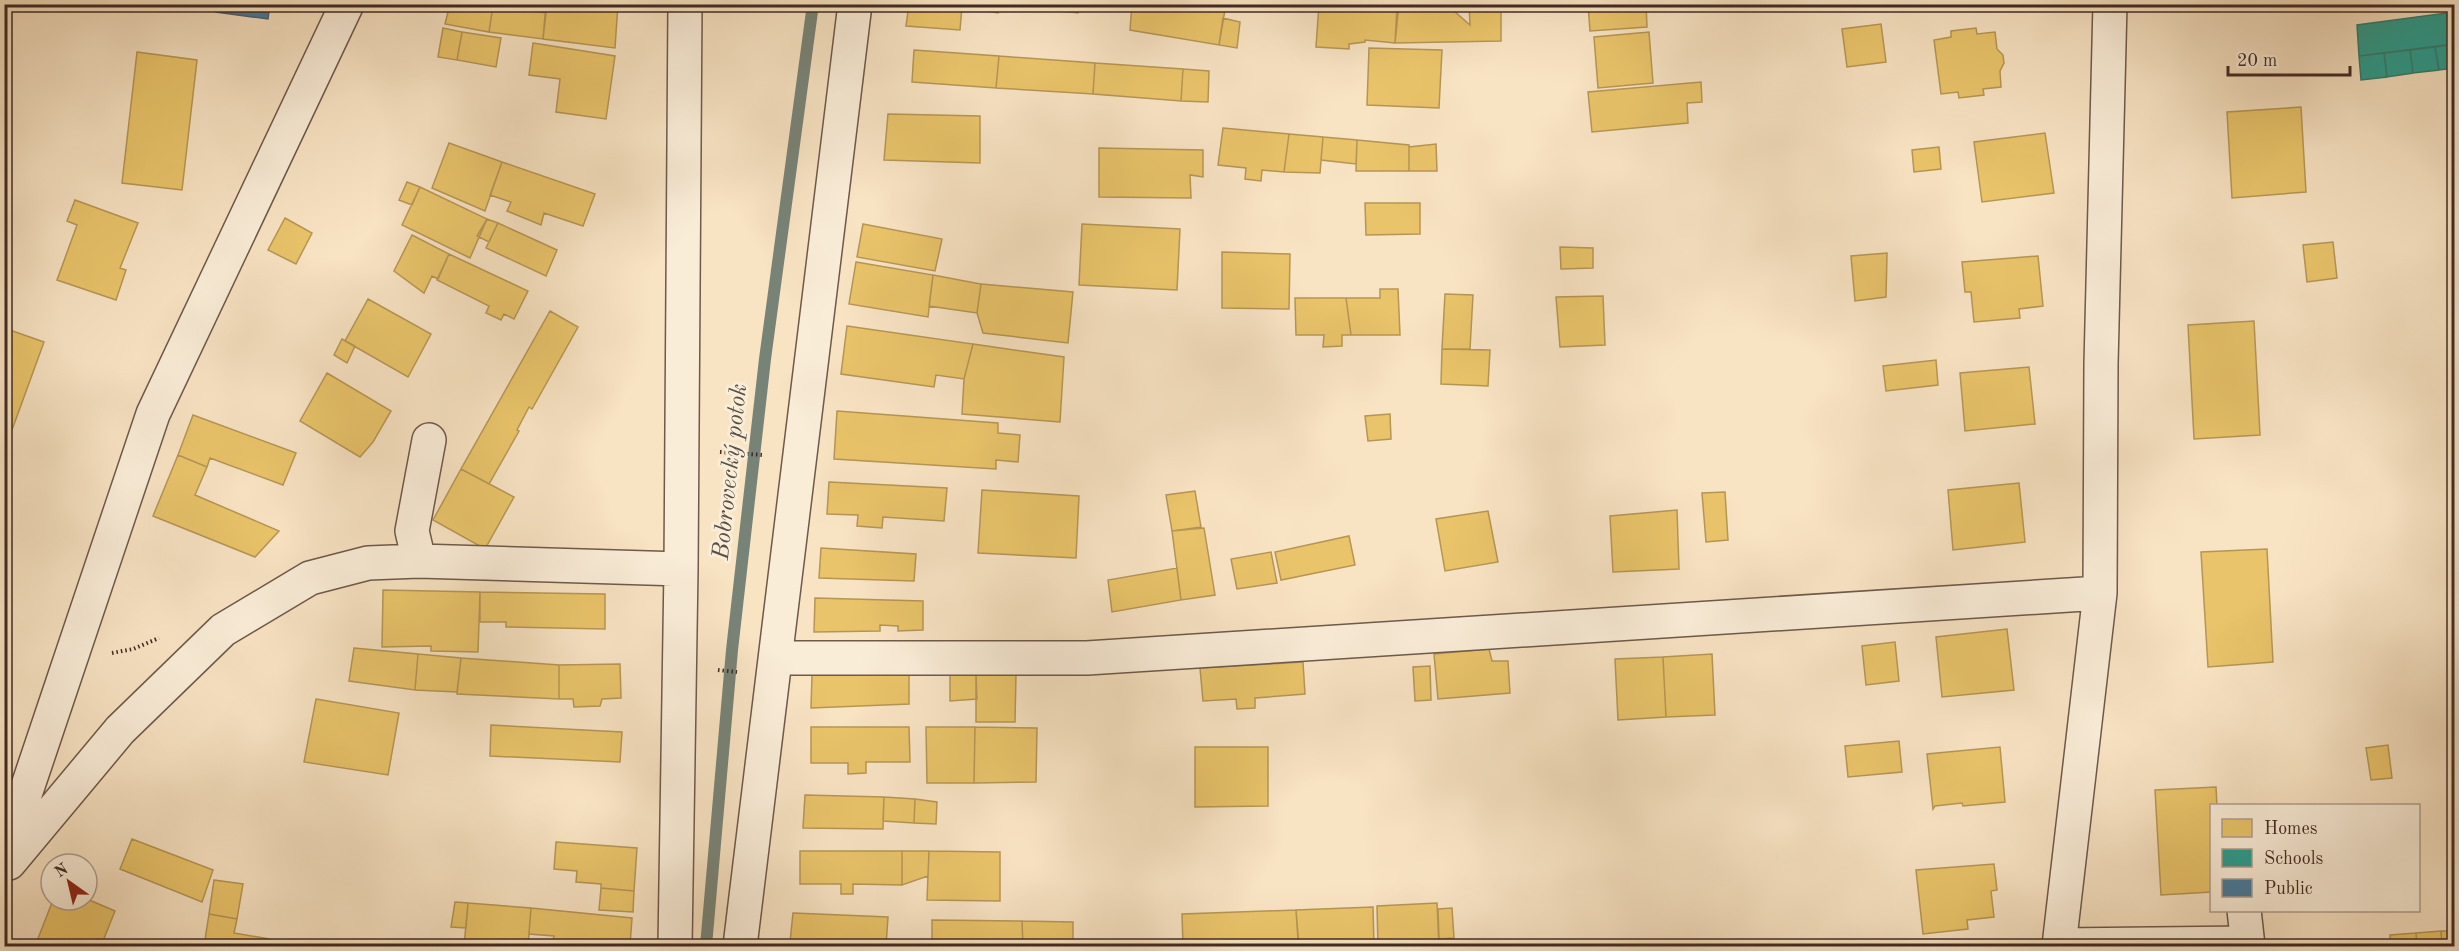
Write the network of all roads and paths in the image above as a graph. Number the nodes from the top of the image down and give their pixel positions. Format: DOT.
graph roads {
  1 [pos="347,4"];
  2 [pos="685,4"];
  3 [pos="855,4"];
  4 [pos="2110,4"];
  5 [pos="429,440"];
  6 [pos="740,453"];
  7 [pos="764,455"];
  8 [pos="419,561"];
  9 [pos="681,569"];
  10 [pos="2100,593"];
  11 [pos="133,649"];
  12 [pos="103,655"];
  13 [pos="776,658"];
  14 [pos="722,670"];
  15 [pos="742,673"];
  16 [pos="4,856"];
  17 [pos="4,869"];
  18 [pos="2244,912"];
  19 [pos="2248,945"];
  20 [pos="675,946"];
  21 [pos="740,946"];
  22 [pos="2059,946"];
  1 -- 16 [label="street"];
  2 -- 9 [label="street"];
  3 -- 13 [label="street"];
  4 -- 10 [label="street"];
  5 -- 8 [label="street"];
  6 -- 7 [label="path"];
  8 -- 9 [label="street"];
  8 -- 17 [label="street"];
  9 -- 20 [label="street"];
  10 -- 13 [label="street"];
  10 -- 22 [label="street"];
  11 -- 12 [label="path"];
  13 -- 21 [label="street"];
  14 -- 15 [label="path"];
  18 -- 19 [label="street"];
  19 -- 22 [label="street"];
}
